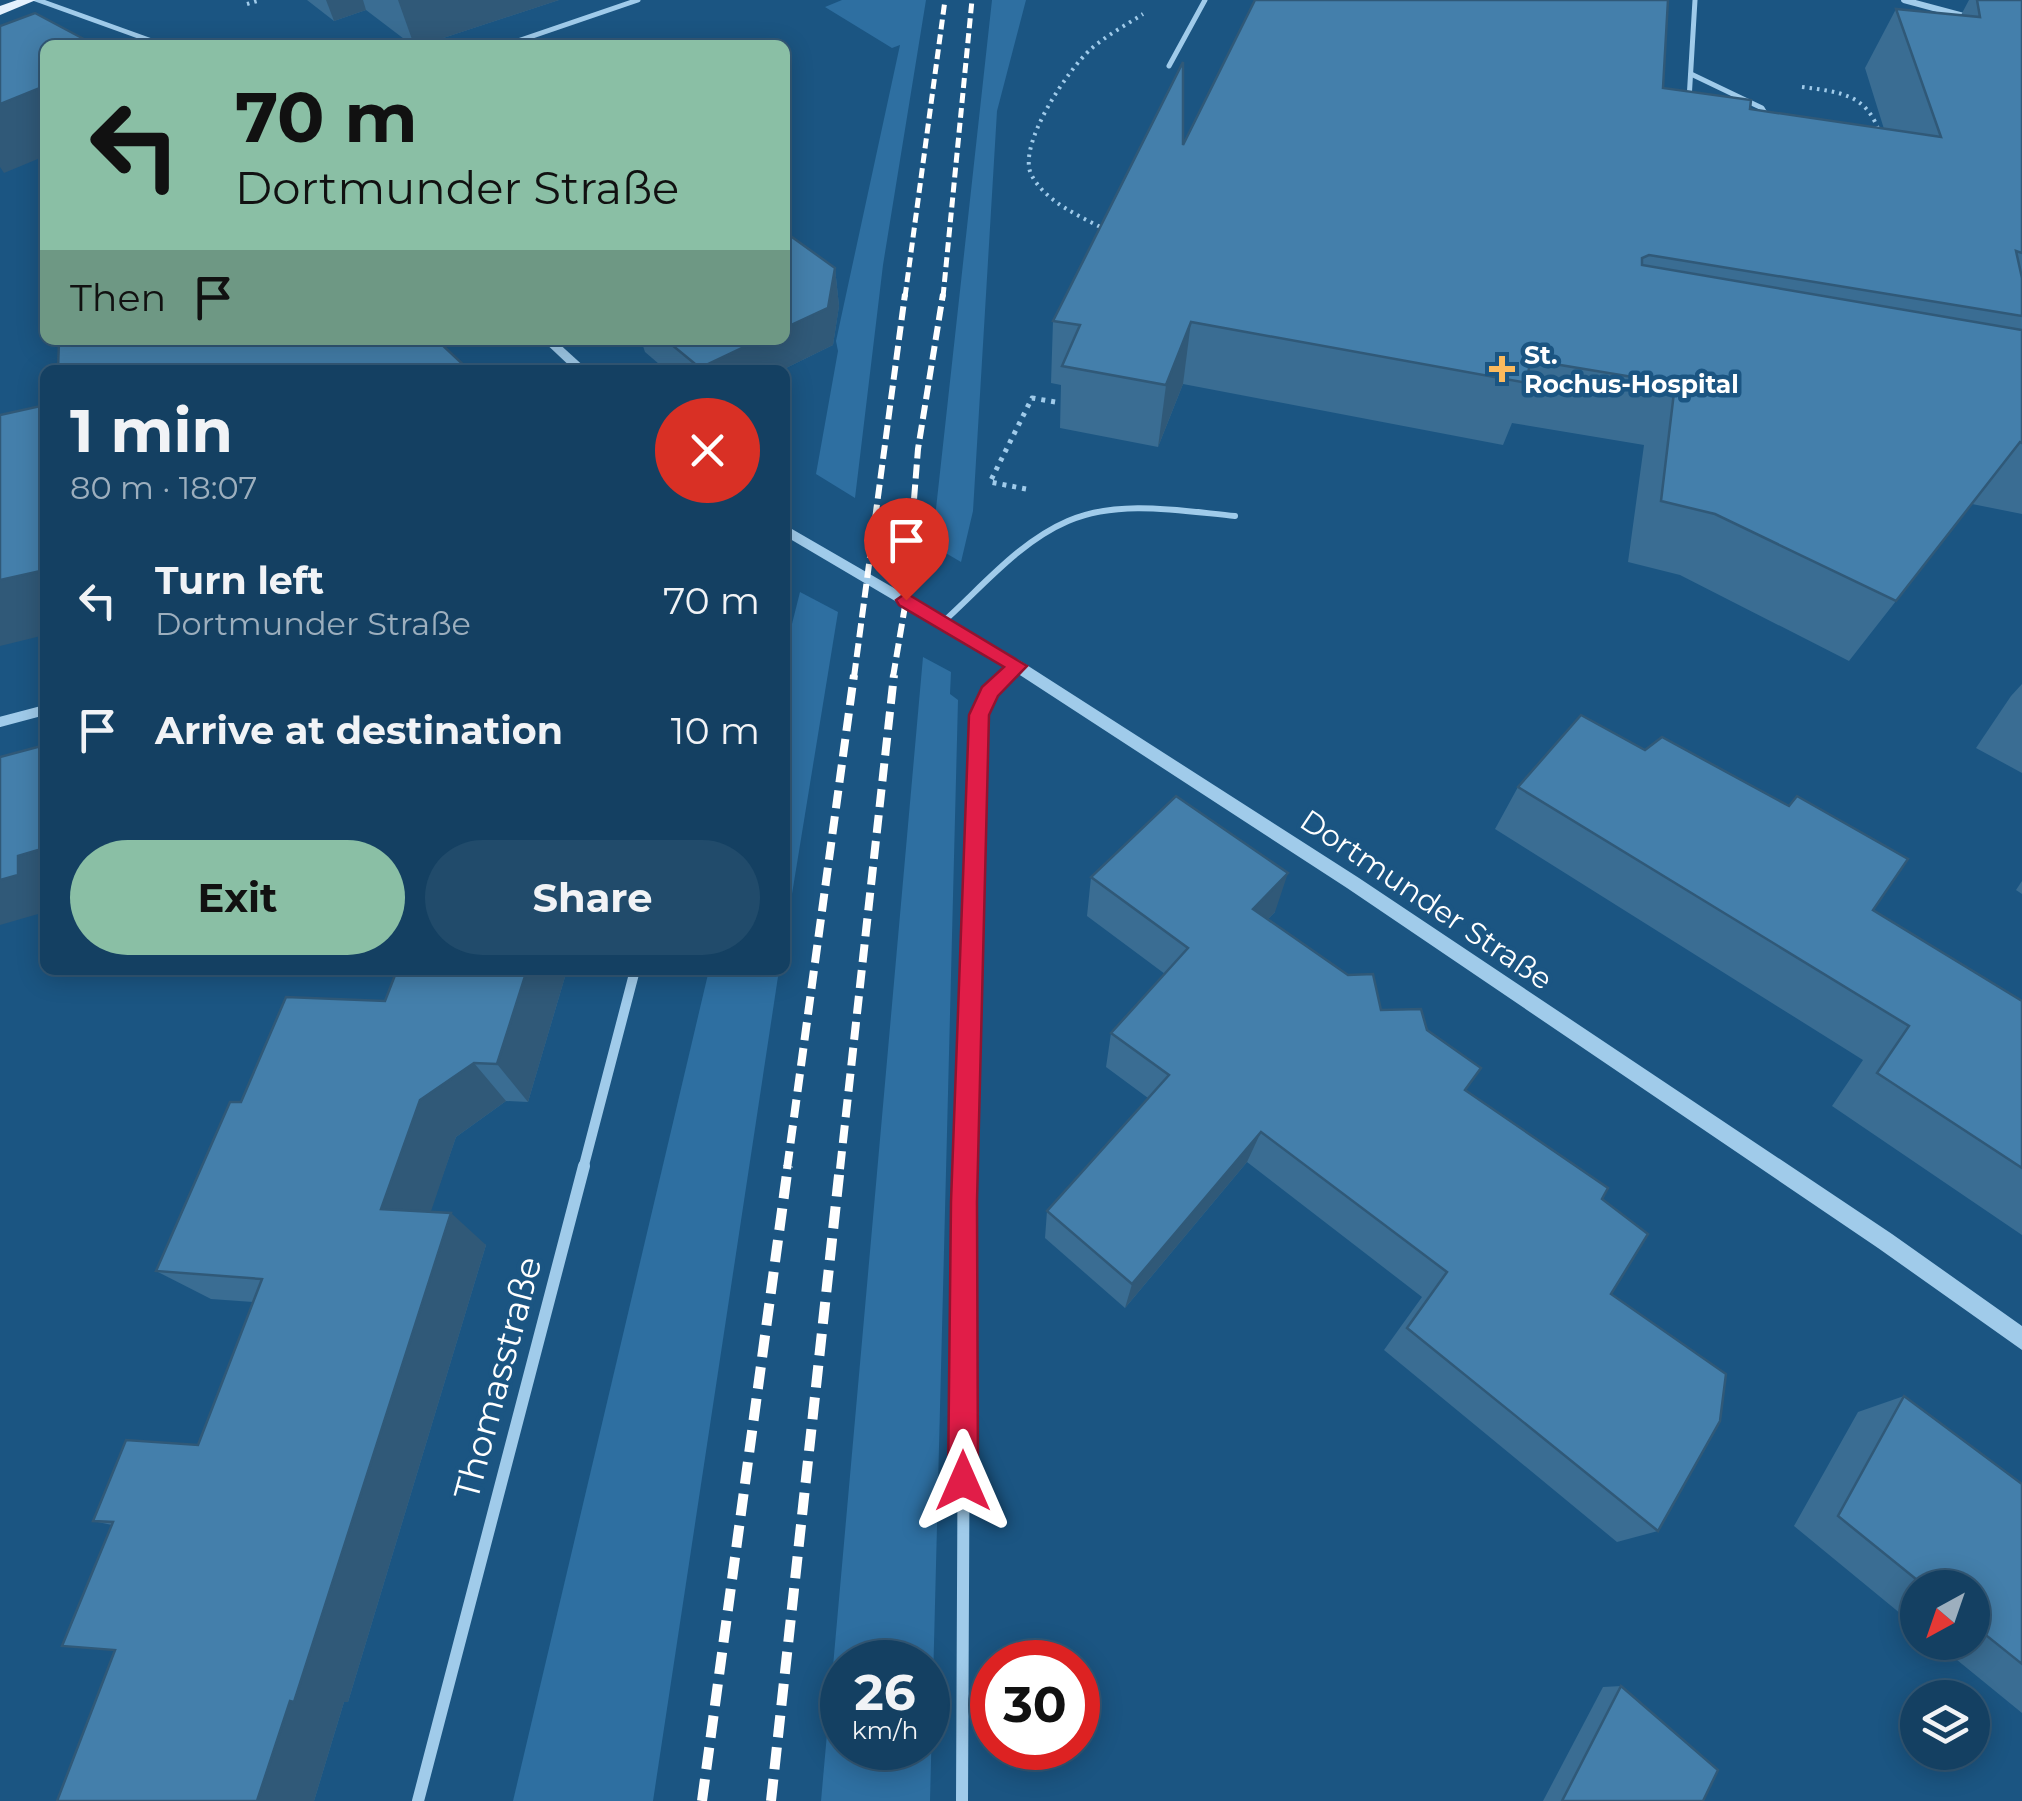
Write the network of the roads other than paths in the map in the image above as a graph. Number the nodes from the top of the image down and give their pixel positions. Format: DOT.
graph roads {
  1 [pos="29,0"];
  2 [pos="36,0"];
  3 [pos="638,0"];
  4 [pos="1205,0"];
  5 [pos="1696,0"];
  6 [pos="1904,0"];
  7 [pos="0,11"];
  8 [pos="1988,22"];
  9 [pos="151,40"];
  10 [pos="521,40"];
  11 [pos="1169,66"];
  12 [pos="1691,74"];
  13 [pos="1688,116"];
  14 [pos="1768,129"];
  15 [pos="554,345"];
  16 [pos="576,365"];
  17 [pos="1235,516"];
  18 [pos="790,537"];
  19 [pos="943,622"];
  20 [pos="1018,666"];
  21 [pos="40,711"];
  22 [pos="0,722"];
  23 [pos="634,975"];
  24 [pos="2022,1339"];
  25 [pos="418,1801"];
  26 [pos="962,1801"];
  1 -- 7 [label="main road"];
  2 -- 9 [label="street"];
  3 -- 10 [label="lane"];
  4 -- 11 [label="lane"];
  5 -- 12 [label="lane"];
  6 -- 8 [label="street"];
  12 -- 13 [label="lane"];
  12 -- 14 [label="lane"];
  15 -- 16 [label="street"];
  17 -- 19 [label="lane"];
  18 -- 19 [label="street, Dortmunder Straße"];
  19 -- 20 [label="street, Dortmunder Straße"];
  20 -- 24 [label="street, Dortmunder Straße"];
  20 -- 26 [label="street"];
  21 -- 22 [label="street"];
  23 -- 25 [label="street, Thomasstraße"];
}
